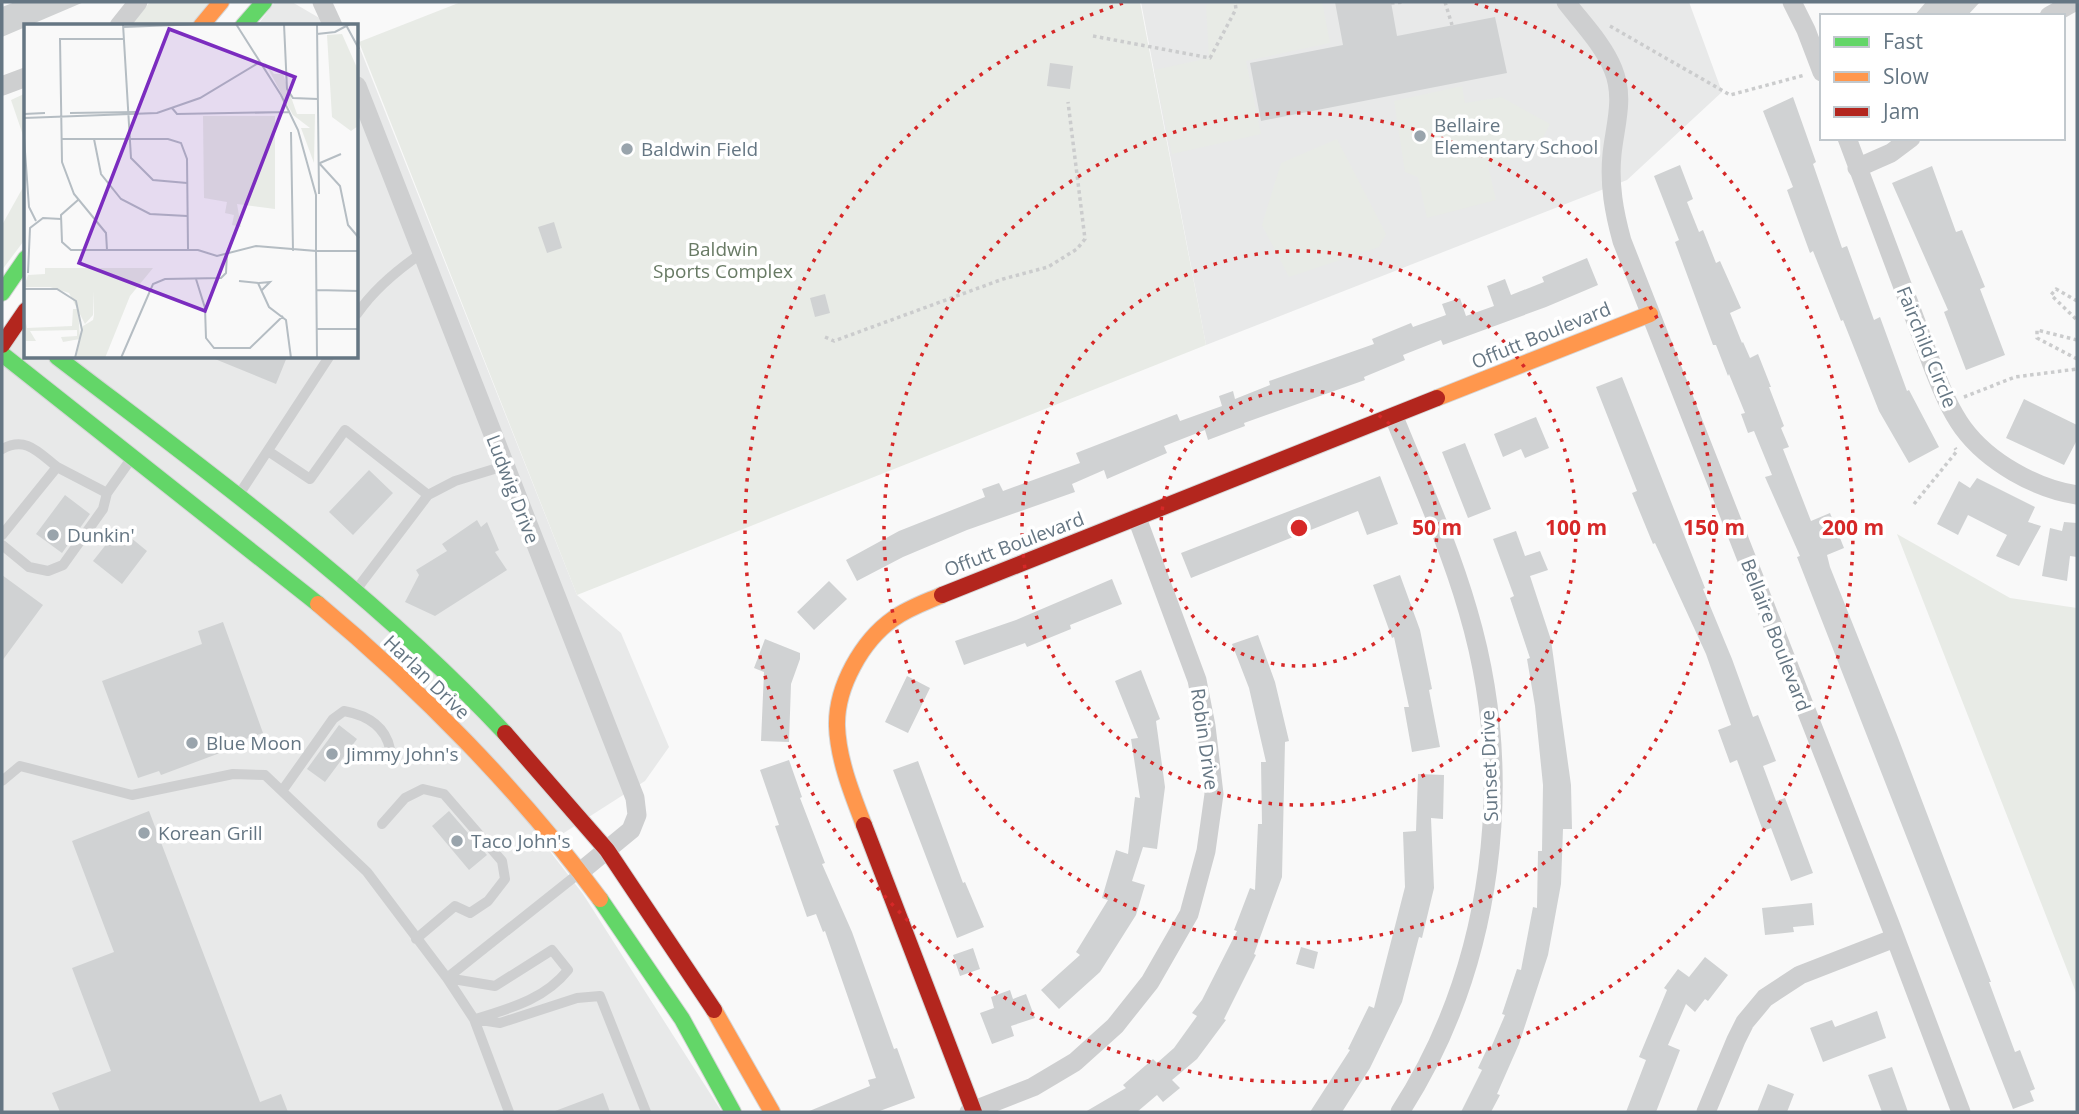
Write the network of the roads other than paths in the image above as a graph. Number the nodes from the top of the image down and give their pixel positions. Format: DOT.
graph roads {
  1 [pos="138,2"];
  2 [pos="221,2"];
  3 [pos="264,2"];
  4 [pos="322,2"];
  5 [pos="1566,2"];
  6 [pos="1793,2"];
  7 [pos="2074,2"];
  8 [pos="2053,14"];
  9 [pos="120,24"];
  10 [pos="203,24"];
  11 [pos="245,24"];
  12 [pos="332,24"];
  13 [pos="1820,67"];
  14 [pos="24,78"];
  15 [pos="2,86"];
  16 [pos="359,91"];
  17 [pos="1848,140"];
  18 [pos="1908,140"];
  19 [pos="1857,167"];
  20 [pos="422,253"];
  21 [pos="24,261"];
  22 [pos="2,293"];
  23 [pos="359,311"];
  24 [pos="1650,314"];
  25 [pos="15,326"];
  26 [pos="2,345"];
  27 [pos="2,354"];
  28 [pos="60,359"];
  29 [pos="79,359"];
  30 [pos="328,359"];
  31 [pos="118,403"];
  32 [pos="1394,417"];
  33 [pos="2,449"];
  34 [pos="268,451"];
  35 [pos="132,458"];
  36 [pos="57,467"];
  37 [pos="504,467"];
  38 [pos="107,493"];
  39 [pos="428,495"];
  40 [pos="2077,495"];
  41 [pos="238,496"];
  42 [pos="1137,519"];
  43 [pos="2,534"];
  44 [pos="2,545"];
  45 [pos="354,593"];
  46 [pos="390,749"];
  47 [pos="2,781"];
  48 [pos="282,791"];
  49 [pos="382,824"];
  50 [pos="608,851"];
  51 [pos="580,873"];
  52 [pos="1895,938"];
  53 [pos="416,939"];
  54 [pos="447,978"];
  55 [pos="474,1019"];
  56 [pos="509,1112"];
  57 [pos="646,1112"];
  58 [pos="733,1112"];
  59 [pos="772,1112"];
  60 [pos="972,1112"];
  61 [pos="1400,1112"];
  62 [pos="1706,1112"];
  63 [pos="1961,1112"];
  1 -- 9 [label="street"];
  2 -- 10 [label="main road"];
  3 -- 11 [label="main road"];
  4 -- 12 [label="street"];
  5 -- 24 [label="street, Bellaire Boulevard"];
  6 -- 13 [label="street"];
  7 -- 8 [label="street"];
  14 -- 15 [label="street"];
  16 -- 20 [label="street, Ludwig Drive"];
  17 -- 19 [label="street, Fairchild Circle"];
  18 -- 19 [label="street"];
  19 -- 40 [label="street, Fairchild Circle"];
  20 -- 23 [label="lane"];
  20 -- 37 [label="street, Ludwig Drive"];
  21 -- 22 [label="main road"];
  24 -- 32 [label="main road, Offutt Boulevard"];
  24 -- 52 [label="street, Bellaire Boulevard"];
  25 -- 26 [label="main road"];
  27 -- 35 [label="main road, Harlan Drive"];
  28 -- 31 [label="main road, Harlan Drive"];
  29 -- 31 [label="main road"];
  30 -- 34 [label="lane"];
  31 -- 41 [label="main road, Harlan Drive"];
  32 -- 42 [label="main road, Offutt Boulevard"];
  32 -- 61 [label="street, Sunset Drive"];
  33 -- 36 [label="lane"];
  34 -- 39 [label="lane"];
  34 -- 41 [label="lane"];
  35 -- 38 [label="lane"];
  35 -- 51 [label="main road, Harlan Drive"];
  36 -- 38 [label="lane"];
  36 -- 43 [label="lane"];
  37 -- 39 [label="lane"];
  37 -- 50 [label="street, Ludwig Drive"];
  38 -- 44 [label="lane"];
  39 -- 45 [label="lane"];
  41 -- 45 [label="main road, Harlan Drive"];
  42 -- 60 [label="street, Robin Drive"];
  42 -- 60 [label="main road, Offutt Boulevard"];
  45 -- 50 [label="main road, Harlan Drive"];
  46 -- 48 [label="lane"];
  47 -- 48 [label="lane"];
  48 -- 53 [label="lane"];
  49 -- 53 [label="lane"];
  50 -- 51 [label="street, Ludwig Drive"];
  50 -- 59 [label="main road, Harlan Drive"];
  51 -- 54 [label="lane"];
  51 -- 58 [label="main road, Harlan Drive"];
  52 -- 62 [label="street"];
  52 -- 63 [label="street, Bellaire Boulevard"];
  53 -- 54 [label="lane"];
  54 -- 55 [label="lane"];
  54 -- 55 [label="lane"];
  55 -- 56 [label="lane"];
  55 -- 57 [label="lane"];
}
